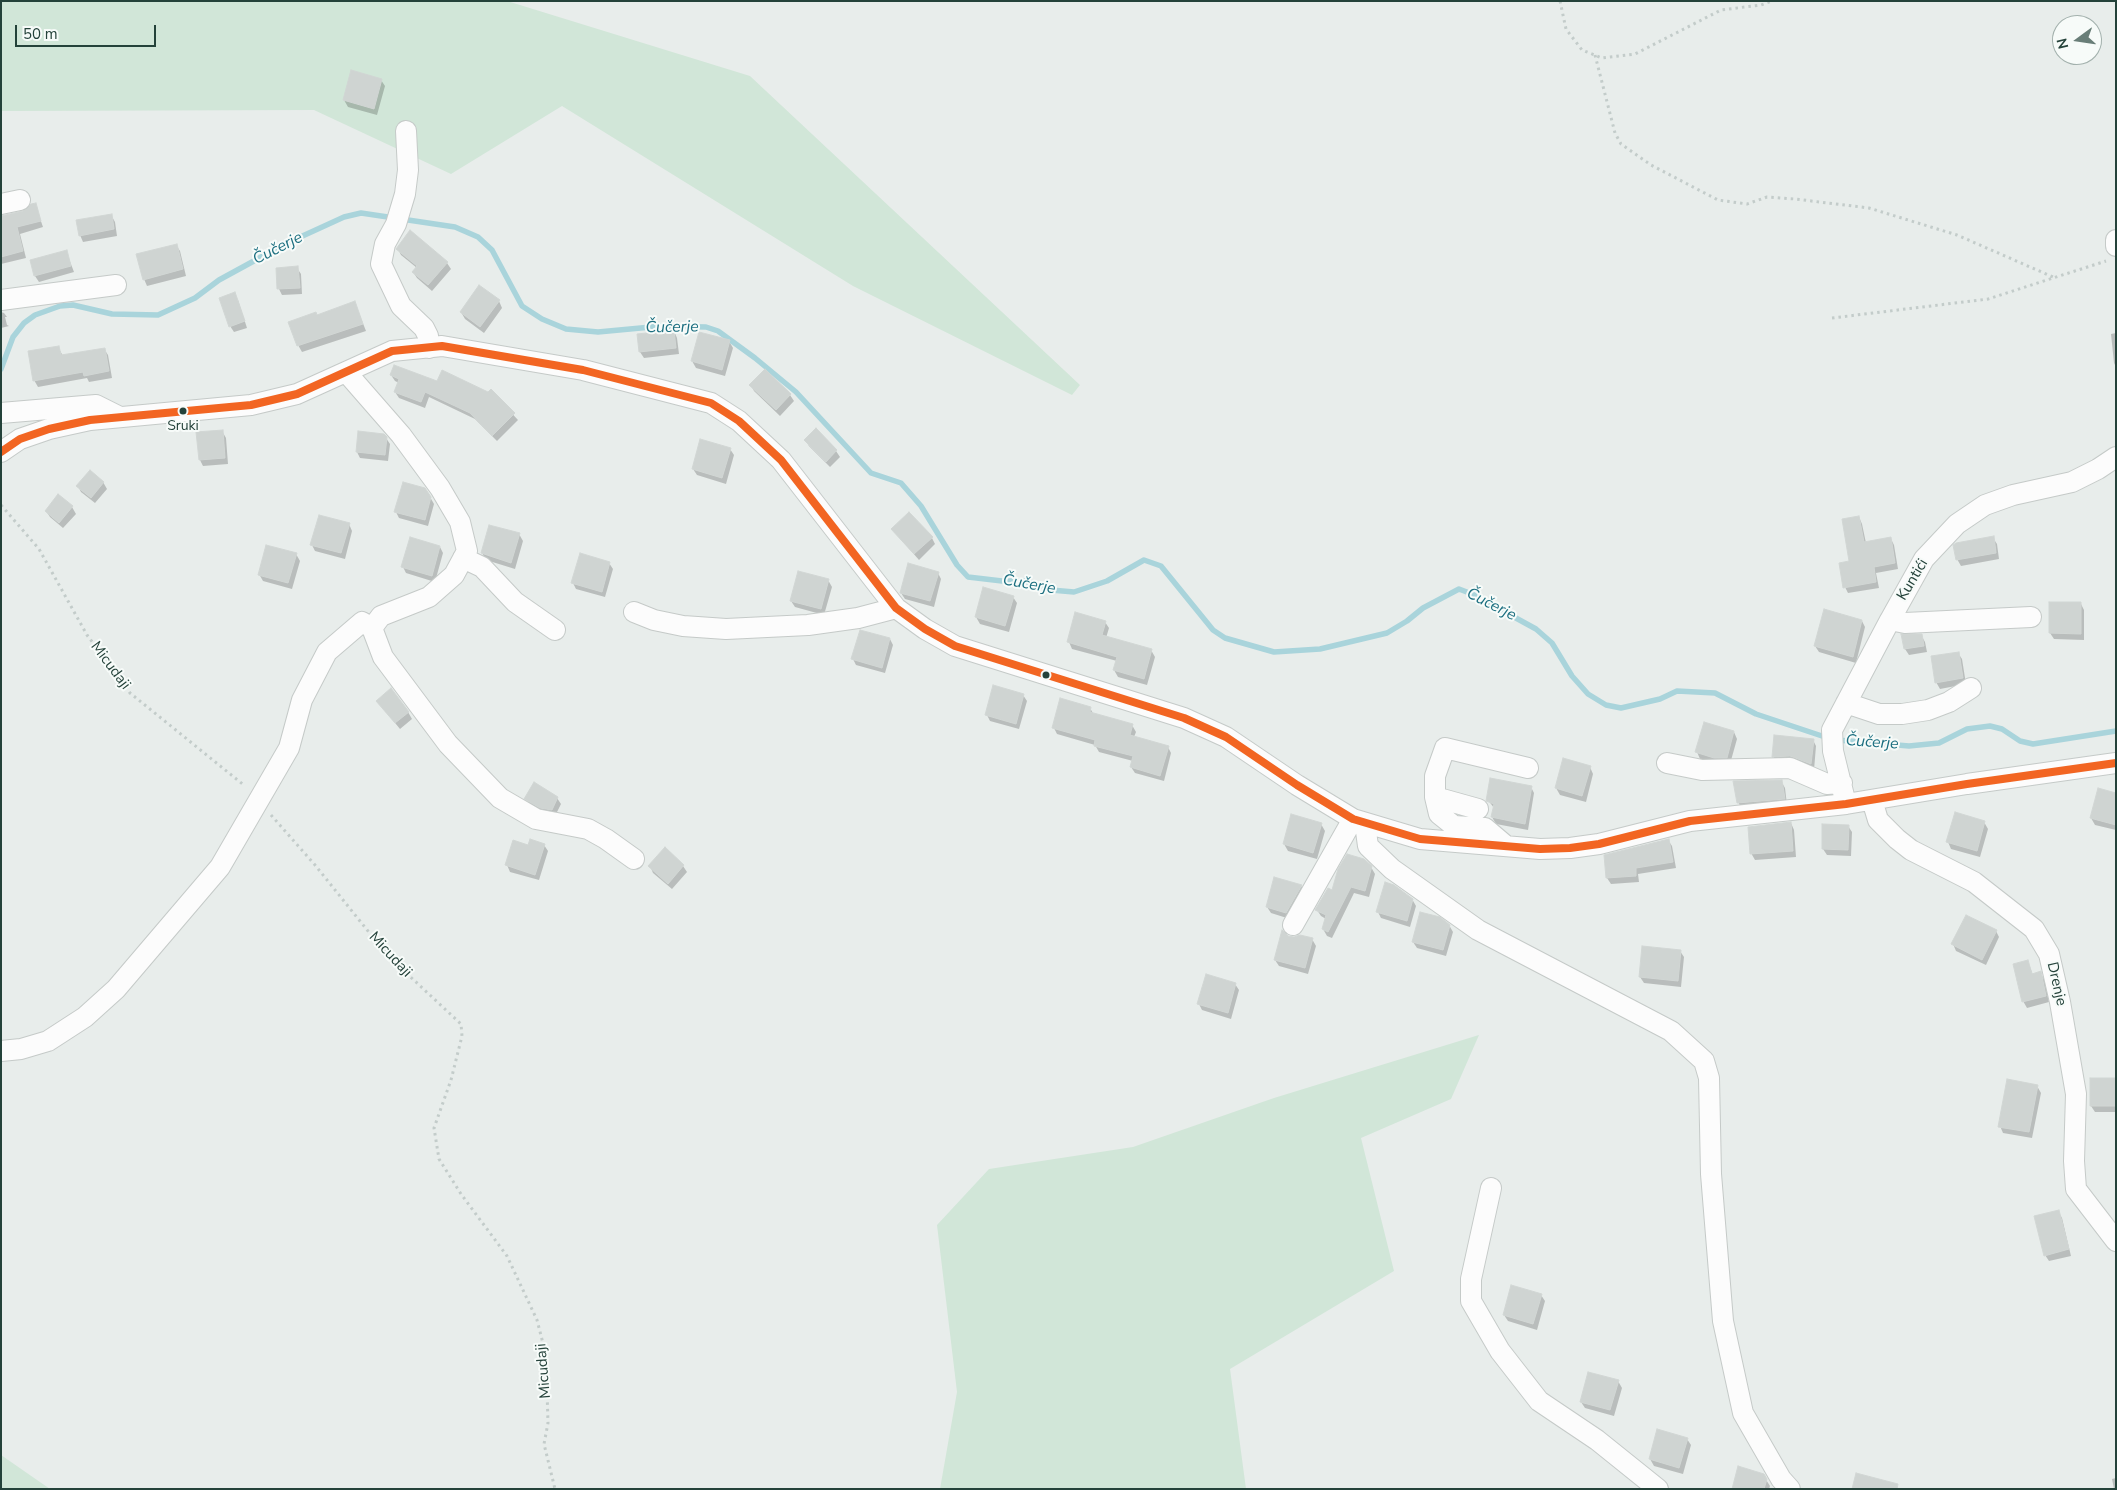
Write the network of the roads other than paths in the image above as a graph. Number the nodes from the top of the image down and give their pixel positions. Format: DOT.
graph roads {
  1 [pos="406,131"];
  2 [pos="2116,240"];
  3 [pos="2112,253"];
  4 [pos="116,284"];
  5 [pos="1,300"];
  6 [pos="429,348"];
  7 [pos="346,372"];
  8 [pos="1,413"];
  9 [pos="118,416"];
  10 [pos="1,452"];
  11 [pos="2116,457"];
  12 [pos="463,558"];
  13 [pos="896,608"];
  14 [pos="634,612"];
  15 [pos="2031,617"];
  16 [pos="1890,620"];
  17 [pos="372,628"];
  18 [pos="555,630"];
  19 [pos="1971,688"];
  20 [pos="1846,703"];
  21 [pos="1667,763"];
  22 [pos="2116,764"];
  23 [pos="1528,768"];
  24 [pos="1842,783"];
  25 [pos="1434,797"];
  26 [pos="1872,800"];
  27 [pos="1846,804"];
  28 [pos="1478,809"];
  29 [pos="1359,822"];
  30 [pos="1505,845"];
  31 [pos="634,859"];
  32 [pos="1293,925"];
  33 [pos="1,1051"];
  34 [pos="1491,1188"];
  35 [pos="2116,1241"];
  36 [pos="1658,1489"];
  37 [pos="1790,1489"];
  1 -- 6 [label="street"];
  2 -- 3 [label="street"];
  4 -- 5 [label="street"];
  6 -- 7 [label="street"];
  6 -- 13 [label="street"];
  7 -- 9 [label="street"];
  7 -- 12 [label="street"];
  8 -- 9 [label="street"];
  9 -- 10 [label="street"];
  11 -- 16 [label="street, Kuntići"];
  12 -- 17 [label="street"];
  12 -- 18 [label="street"];
  13 -- 14 [label="street"];
  13 -- 29 [label="street"];
  15 -- 16 [label="street"];
  16 -- 20 [label="street, Kuntići"];
  17 -- 31 [label="street"];
  17 -- 33 [label="street"];
  19 -- 20 [label="street"];
  20 -- 24 [label="street, Kuntići"];
  21 -- 24 [label="street"];
  22 -- 26 [label="street"];
  23 -- 25 [label="street"];
  24 -- 27 [label="street, Kuntići"];
  25 -- 28 [label="street"];
  25 -- 30 [label="street"];
  26 -- 27 [label="street"];
  26 -- 35 [label="street, Drenje"];
  27 -- 30 [label="street"];
  29 -- 30 [label="street"];
  29 -- 32 [label="street"];
  29 -- 37 [label="street"];
  34 -- 36 [label="street"];
}
